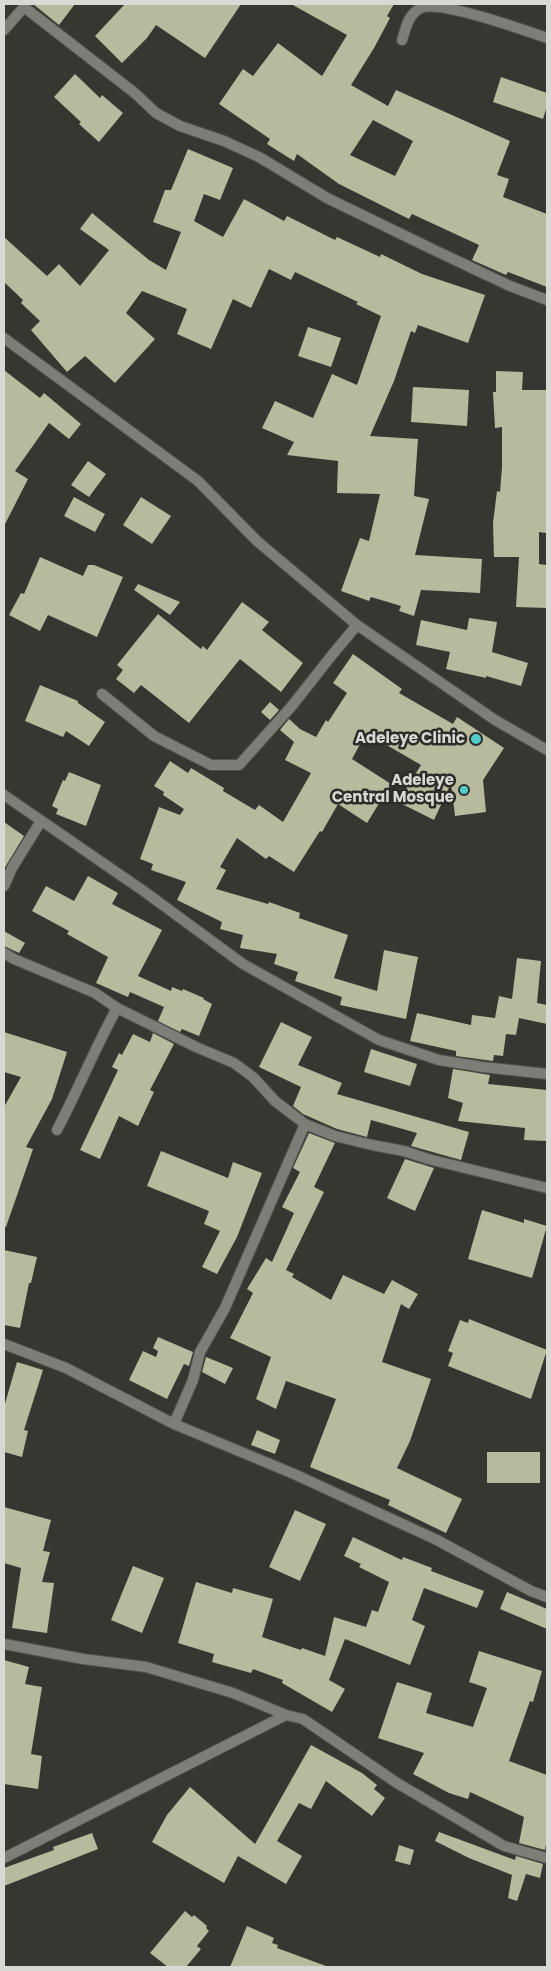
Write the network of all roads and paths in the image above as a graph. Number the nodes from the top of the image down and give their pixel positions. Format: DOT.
graph roads {
  1 [pos="24,5"];
  2 [pos="4,30"];
  3 [pos="547,38"];
  4 [pos="402,40"];
  5 [pos="547,300"];
  6 [pos="4,338"];
  7 [pos="358,625"];
  8 [pos="102,694"];
  9 [pos="547,750"];
  10 [pos="4,795"];
  11 [pos="41,822"];
  12 [pos="4,886"];
  13 [pos="4,953"];
  14 [pos="117,1008"];
  15 [pos="547,1074"];
  16 [pos="305,1124"];
  17 [pos="57,1130"];
  18 [pos="547,1188"];
  19 [pos="4,1344"];
  20 [pos="174,1424"];
  21 [pos="547,1597"];
  22 [pos="4,1644"];
  23 [pos="286,1715"];
  24 [pos="4,1858"];
  25 [pos="547,1858"];
  1 -- 2 [label="street"];
  1 -- 5 [label="street"];
  3 -- 4 [label="street"];
  6 -- 7 [label="street"];
  7 -- 8 [label="street"];
  7 -- 9 [label="street"];
  10 -- 11 [label="street"];
  11 -- 12 [label="street"];
  11 -- 15 [label="street"];
  13 -- 14 [label="street"];
  14 -- 16 [label="street"];
  14 -- 17 [label="street"];
  16 -- 18 [label="street"];
  16 -- 20 [label="street"];
  19 -- 20 [label="street"];
  20 -- 21 [label="street"];
  22 -- 23 [label="street"];
  23 -- 24 [label="street"];
  23 -- 25 [label="street"];
}
